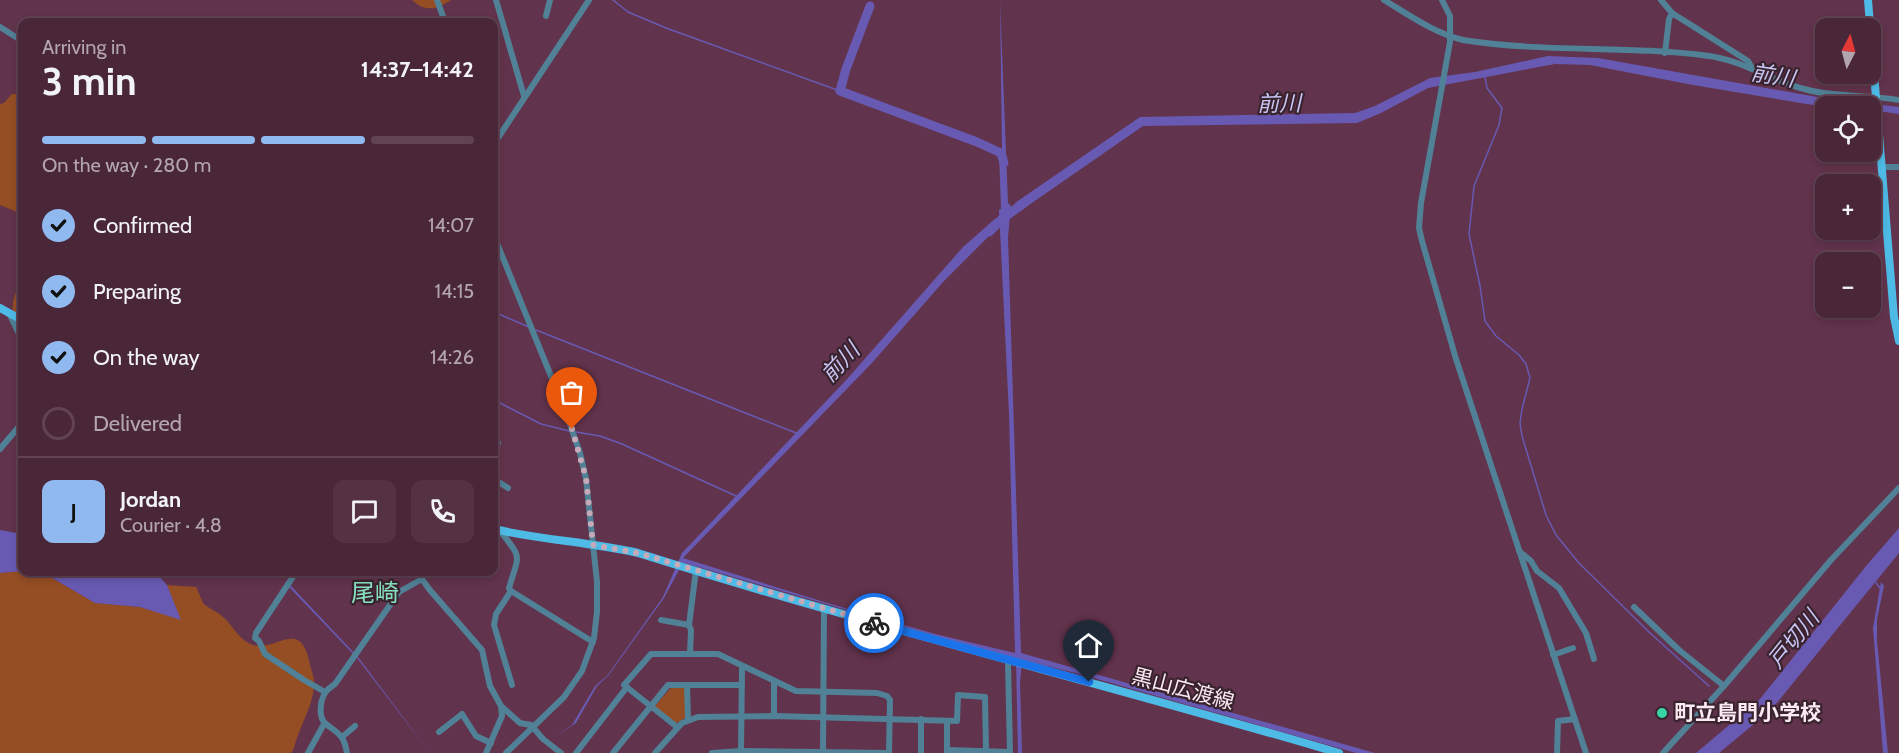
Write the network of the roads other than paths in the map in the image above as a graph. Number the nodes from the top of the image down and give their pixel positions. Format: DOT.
graph roads {
  1 [pos="437,0"];
  2 [pos="496,0"];
  3 [pos="550,0"];
  4 [pos="589,0"];
  5 [pos="1384,0"];
  6 [pos="1442,0"];
  7 [pos="1661,0"];
  8 [pos="1868,0"];
  9 [pos="1672,13"];
  10 [pos="546,16"];
  11 [pos="444,18"];
  12 [pos="0,27"];
  13 [pos="1450,37"];
  14 [pos="18,38"];
  15 [pos="1665,53"];
  16 [pos="1751,66"];
  17 [pos="524,96"];
  18 [pos="1858,96"];
  19 [pos="1877,96"];
  20 [pos="1881,98"];
  21 [pos="1899,100"];
  22 [pos="498,138"];
  23 [pos="1881,153"];
  24 [pos="1882,167"];
  25 [pos="1899,167"];
  26 [pos="498,246"];
  27 [pos="0,308"];
  28 [pos="9,313"];
  29 [pos="18,318"];
  30 [pos="18,332"];
  31 [pos="1899,341"];
  32 [pos="18,428"];
  33 [pos="0,449"];
  34 [pos="498,482"];
  35 [pos="508,488"];
  36 [pos="1899,488"];
  37 [pos="498,530"];
  38 [pos="498,531"];
  39 [pos="593,545"];
  40 [pos="1519,551"];
  41 [pos="696,570"];
  42 [pos="293,576"];
  43 [pos="422,579"];
  44 [pos="511,591"];
  45 [pos="1634,608"];
  46 [pos="824,609"];
  47 [pos="661,620"];
  48 [pos="689,626"];
  49 [pos="593,642"];
  50 [pos="1573,648"];
  51 [pos="690,654"];
  52 [pos="1553,655"];
  53 [pos="1594,659"];
  54 [pos="1008,661"];
  55 [pos="742,666"];
  56 [pos="774,681"];
  57 [pos="512,684"];
  58 [pos="687,685"];
  59 [pos="742,685"];
  60 [pos="1724,686"];
  61 [pos="627,687"];
  62 [pos="825,691"];
  63 [pos="326,692"];
  64 [pos="501,706"];
  65 [pos="651,707"];
  66 [pos="774,716"];
  67 [pos="742,717"];
  68 [pos="824,717"];
  69 [pos="890,718"];
  70 [pos="921,719"];
  71 [pos="1575,719"];
  72 [pos="687,720"];
  73 [pos="947,721"];
  74 [pos="324,724"];
  75 [pos="356,726"];
  76 [pos="677,727"];
  77 [pos="532,728"];
  78 [pos="439,732"];
  79 [pos="342,737"];
  80 [pos="491,743"];
  81 [pos="741,751"];
  82 [pos="947,751"];
  83 [pos="986,751"];
  84 [pos="761,752"];
  85 [pos="824,752"];
  86 [pos="974,752"];
  87 [pos="1010,752"];
  88 [pos="308,753"];
  89 [pos="347,753"];
  90 [pos="486,753"];
  91 [pos="506,753"];
  92 [pos="561,753"];
  93 [pos="576,753"];
  94 [pos="613,753"];
  95 [pos="655,753"];
  96 [pos="712,753"];
  97 [pos="889,753"];
  98 [pos="921,753"];
  99 [pos="1339,753"];
  100 [pos="1557,753"];
  101 [pos="1586,753"];
  102 [pos="1663,753"];
  1 -- 11 [label="street"];
  2 -- 17 [label="street"];
  3 -- 10 [label="street"];
  4 -- 17 [label="street"];
  5 -- 13 [label="street"];
  6 -- 13 [label="street"];
  7 -- 9 [label="street"];
  8 -- 19 [label="main road"];
  9 -- 15 [label="street"];
  9 -- 16 [label="street"];
  12 -- 14 [label="street"];
  13 -- 15 [label="street"];
  13 -- 40 [label="street"];
  15 -- 16 [label="street"];
  16 -- 18 [label="street"];
  17 -- 22 [label="street"];
  20 -- 21 [label="street"];
  23 -- 24 [label="main road"];
  24 -- 25 [label="street"];
  24 -- 31 [label="main road"];
  26 -- 39 [label="street"];
  27 -- 28 [label="main road"];
  28 -- 29 [label="main road"];
  28 -- 30 [label="street"];
  32 -- 33 [label="street"];
  34 -- 35 [label="street"];
  36 -- 60 [label="street"];
  37 -- 39 [label="main road, 黒山広渡線"];
  38 -- 44 [label="street"];
  39 -- 41 [label="main road, 黒山広渡線"];
  39 -- 49 [label="street"];
  40 -- 52 [label="street"];
  40 -- 53 [label="street"];
  41 -- 46 [label="main road, 黒山広渡線"];
  41 -- 48 [label="street"];
  42 -- 63 [label="street"];
  43 -- 63 [label="street"];
  43 -- 64 [label="street"];
  44 -- 49 [label="street"];
  44 -- 57 [label="street"];
  45 -- 60 [label="street"];
  46 -- 54 [label="main road, 黒山広渡線"];
  46 -- 62 [label="street"];
  47 -- 48 [label="street"];
  48 -- 51 [label="street"];
  49 -- 77 [label="street"];
  50 -- 52 [label="street"];
  51 -- 55 [label="street"];
  51 -- 61 [label="street"];
  52 -- 71 [label="street"];
  54 -- 87 [label="street"];
  54 -- 99 [label="main road, 黒山広渡線"];
  55 -- 56 [label="street"];
  55 -- 59 [label="street"];
  56 -- 62 [label="street"];
  56 -- 66 [label="street"];
  58 -- 59 [label="street"];
  58 -- 65 [label="street"];
  58 -- 72 [label="street"];
  59 -- 67 [label="street"];
  60 -- 102 [label="street"];
  61 -- 65 [label="street"];
  61 -- 93 [label="street"];
  62 -- 68 [label="street"];
  62 -- 69 [label="street"];
  63 -- 74 [label="street"];
  64 -- 77 [label="street"];
  64 -- 80 [label="street"];
  65 -- 76 [label="street"];
  65 -- 94 [label="street"];
  66 -- 67 [label="street"];
  66 -- 68 [label="street"];
  67 -- 72 [label="street"];
  67 -- 81 [label="street"];
  68 -- 69 [label="street"];
  68 -- 85 [label="street"];
  69 -- 70 [label="street"];
  69 -- 97 [label="street"];
  70 -- 73 [label="street"];
  70 -- 98 [label="street"];
  71 -- 100 [label="street"];
  71 -- 101 [label="street"];
  72 -- 76 [label="street"];
  73 -- 82 [label="street"];
  73 -- 83 [label="street"];
  74 -- 79 [label="street"];
  74 -- 88 [label="street"];
  75 -- 79 [label="street"];
  76 -- 95 [label="street"];
  77 -- 91 [label="street"];
  77 -- 92 [label="street"];
  78 -- 80 [label="street"];
  79 -- 89 [label="street"];
  80 -- 90 [label="street"];
  81 -- 84 [label="street"];
  81 -- 96 [label="street"];
  82 -- 86 [label="street"];
  83 -- 86 [label="street"];
  83 -- 87 [label="street"];
  84 -- 85 [label="street"];
  85 -- 97 [label="street"];
}
